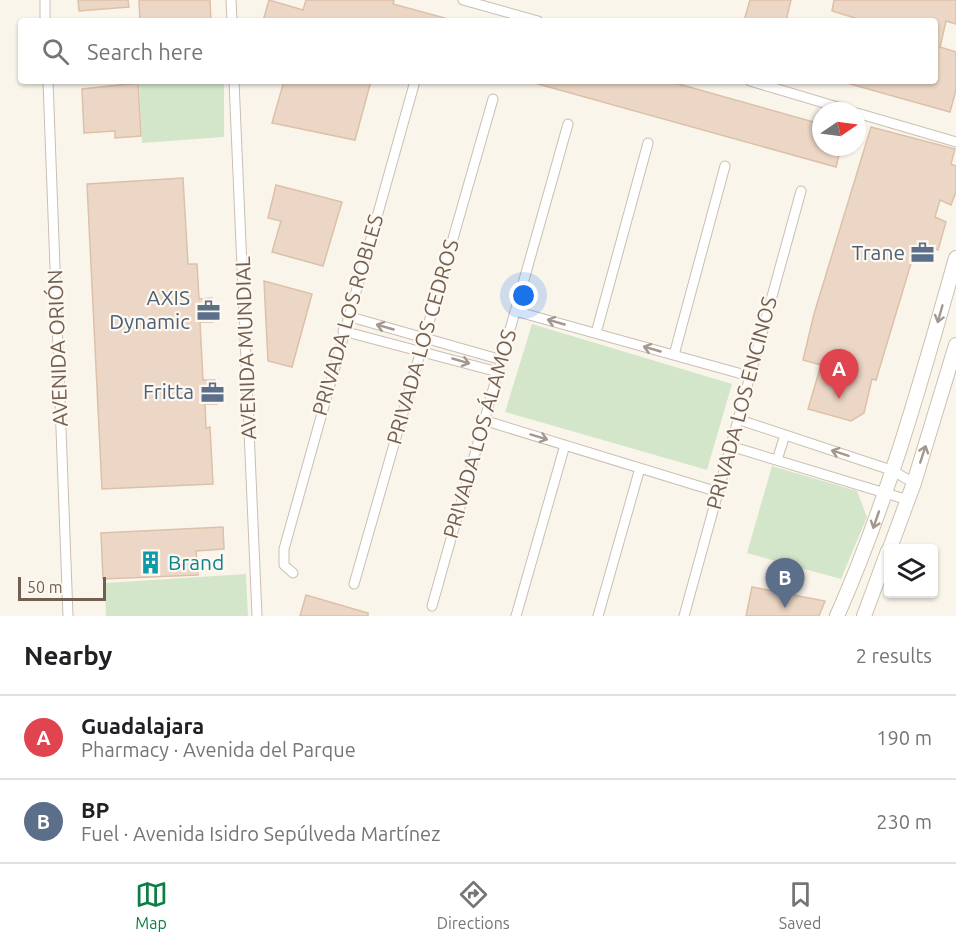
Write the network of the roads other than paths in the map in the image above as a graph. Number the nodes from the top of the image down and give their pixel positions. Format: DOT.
graph roads {
  1 [pos="45,0"];
  2 [pos="231,0"];
  3 [pos="463,0"];
  4 [pos="45,18"];
  5 [pos="232,18"];
  6 [pos="527,18"];
  7 [pos="48,84"];
  8 [pos="234,84"];
  9 [pos="414,84"];
  10 [pos="760,84"];
  11 [pos="493,99"];
  12 [pos="821,102"];
  13 [pos="866,116"];
  14 [pos="568,124"];
  15 [pos="956,142"];
  16 [pos="648,143"];
  17 [pos="725,166"];
  18 [pos="801,191"];
  19 [pos="956,258"];
  20 [pos="515,311"];
  21 [pos="347,316"];
  22 [pos="343,331"];
  23 [pos="596,333"];
  24 [pos="423,338"];
  25 [pos="956,345"];
  26 [pos="420,350"];
  27 [pos="674,355"];
  28 [pos="502,360"];
  29 [pos="498,372"];
  30 [pos="749,376"];
  31 [pos="737,419"];
  32 [pos="483,420"];
  33 [pos="785,435"];
  34 [pos="565,445"];
  35 [pos="730,446"];
  36 [pos="777,460"];
  37 [pos="640,468"];
  38 [pos="891,470"];
  39 [pos="914,483"];
  40 [pos="718,492"];
  41 [pos="885,493"];
  42 [pos="908,500"];
  43 [pos="891,544"];
  44 [pos="884,563"];
  45 [pos="293,573"];
  46 [pos="354,584"];
  47 [pos="432,606"];
  48 [pos="68,616"];
  49 [pos="257,616"];
  50 [pos="516,616"];
  51 [pos="598,616"];
  52 [pos="684,616"];
  53 [pos="837,616"];
  54 [pos="864,616"];
  1 -- 4 [label="street"];
  2 -- 5 [label="street"];
  3 -- 6 [label="street"];
  7 -- 48 [label="street, AVENIDA ORIÓN"];
  8 -- 49 [label="street, AVENIDA MUNDIAL"];
  9 -- 21 [label="street, PRIVADA LOS ROBLES"];
  10 -- 12 [label="street"];
  11 -- 24 [label="street, PRIVADA LOS CEDROS"];
  13 -- 15 [label="street"];
  14 -- 20 [label="street, PRIVADA LOS ÁLAMOS"];
  16 -- 23 [label="street"];
  17 -- 27 [label="street"];
  18 -- 30 [label="street, PRIVADA LOS ENCINOS"];
  19 -- 38 [label="main road, one-way"];
  23 -- 20 [label="street, one-way"];
  20 -- 28 [label="street, PRIVADA LOS ÁLAMOS"];
  21 -- 22 [label="street, PRIVADA LOS ROBLES"];
  24 -- 21 [label="street, one-way"];
  22 -- 26 [label="street"];
  22 -- 45 [label="street, PRIVADA LOS ROBLES"];
  27 -- 23 [label="street, one-way"];
  24 -- 26 [label="street, PRIVADA LOS CEDROS"];
  24 -- 28 [label="street"];
  39 -- 25 [label="main road, one-way"];
  26 -- 29 [label="street, one-way"];
  26 -- 46 [label="street, PRIVADA LOS CEDROS"];
  27 -- 30 [label="street"];
  28 -- 29 [label="street, PRIVADA LOS ÁLAMOS"];
  29 -- 32 [label="street, PRIVADA LOS ÁLAMOS"];
  30 -- 31 [label="street, PRIVADA LOS ENCINOS"];
  31 -- 33 [label="street"];
  31 -- 35 [label="street, PRIVADA LOS ENCINOS"];
  32 -- 34 [label="street, one-way"];
  32 -- 47 [label="street, PRIVADA LOS ÁLAMOS"];
  33 -- 36 [label="street"];
  38 -- 33 [label="street, one-way"];
  34 -- 37 [label="street"];
  34 -- 50 [label="street"];
  35 -- 36 [label="street"];
  35 -- 40 [label="street, PRIVADA LOS ENCINOS"];
  36 -- 41 [label="street"];
  37 -- 40 [label="street"];
  37 -- 51 [label="street"];
  38 -- 39 [label="street"];
  38 -- 41 [label="main road"];
  39 -- 42 [label="main road"];
  40 -- 52 [label="street, PRIVADA LOS ENCINOS"];
  41 -- 42 [label="street"];
  41 -- 53 [label="main road, one-way"];
  42 -- 43 [label="main road"];
  44 -- 54 [label="main road"];
}
